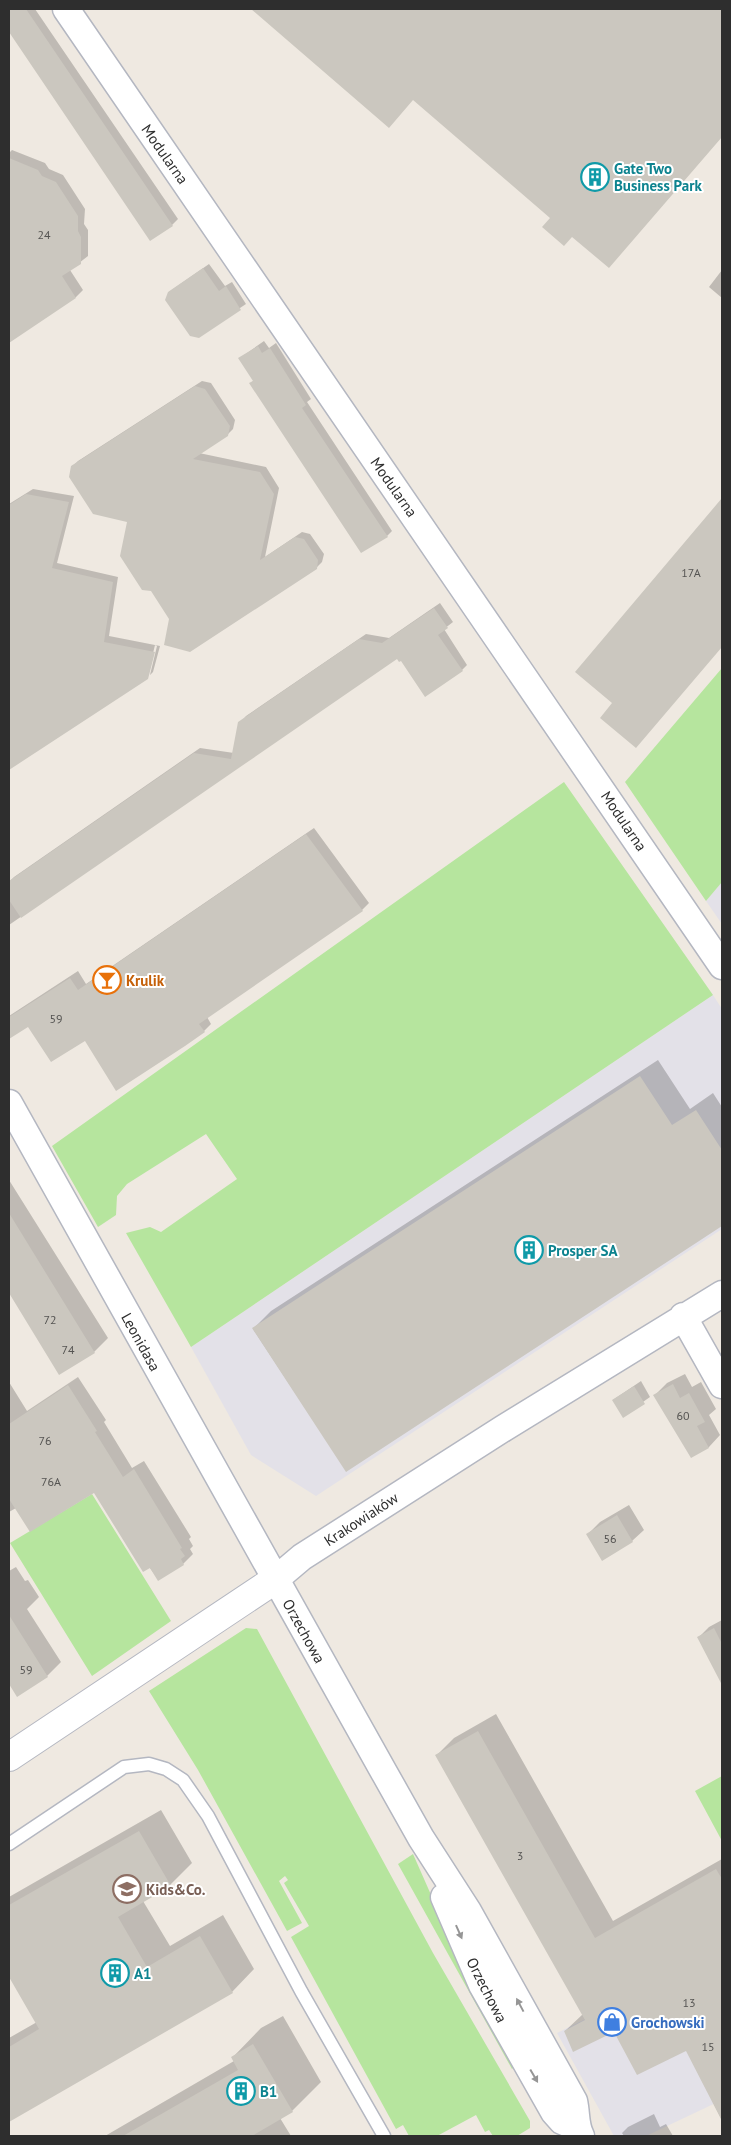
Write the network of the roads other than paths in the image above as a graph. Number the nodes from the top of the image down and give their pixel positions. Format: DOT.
graph roads {
  1 [pos="66,9"];
  2 [pos="722,966"];
  3 [pos="9,1103"];
  4 [pos="722,1294"];
  5 [pos="684,1316"];
  6 [pos="722,1386"];
  7 [pos="276,1580"];
  8 [pos="10,1753"];
  9 [pos="9,1844"];
  10 [pos="572,2133"];
  11 [pos="384,2136"];
  1 -- 2 [label="street, Modularna"];
  3 -- 7 [label="street, Leonidasa"];
  4 -- 5 [label="street, Krakowiaków"];
  5 -- 6 [label="street"];
  5 -- 7 [label="street, Krakowiaków"];
  7 -- 8 [label="street, Krakowiaków"];
  7 -- 10 [label="street, Orzechowa"];
  9 -- 11 [label="lane"];
}
